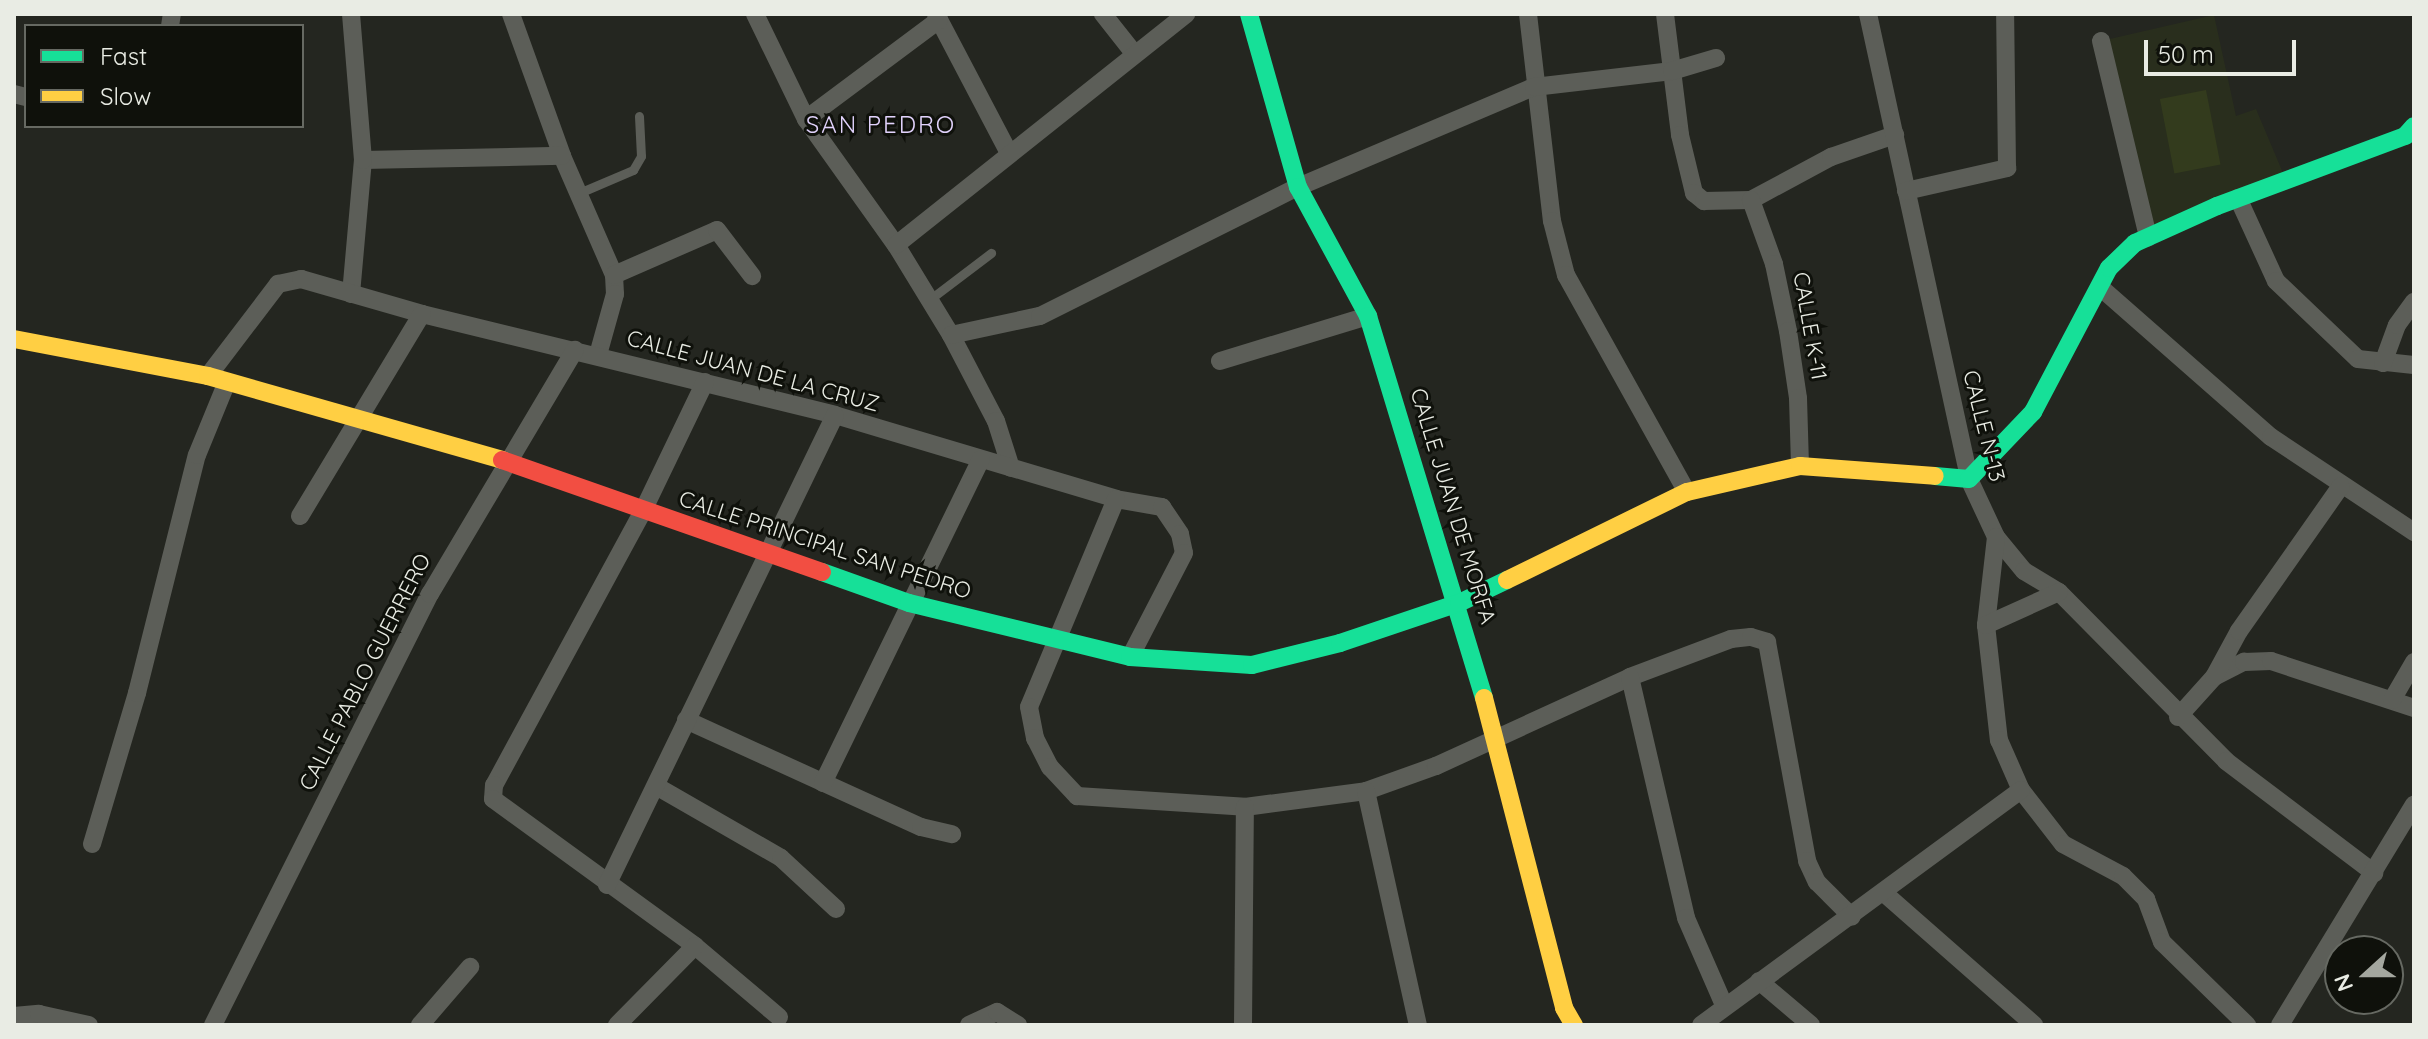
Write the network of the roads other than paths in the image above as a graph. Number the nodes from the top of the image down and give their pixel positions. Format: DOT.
graph roads {
  1 [pos="351,14"];
  2 [pos="511,14"];
  3 [pos="755,14"];
  4 [pos="1103,14"];
  5 [pos="1186,14"];
  6 [pos="1249,14"];
  7 [pos="1528,14"];
  8 [pos="1665,14"];
  9 [pos="1868,14"];
  10 [pos="2005,14"];
  11 [pos="938,17"];
  12 [pos="2101,41"];
  13 [pos="1133,52"];
  14 [pos="1716,58"];
  15 [pos="1672,71"];
  16 [pos="1534,87"];
  17 [pos="639,116"];
  18 [pos="806,119"];
  19 [pos="2414,126"];
  20 [pos="1895,135"];
  21 [pos="1009,153"];
  22 [pos="562,156"];
  23 [pos="363,160"];
  24 [pos="1298,187"];
  25 [pos="1906,191"];
  26 [pos="579,193"];
  27 [pos="2238,198"];
  28 [pos="1751,200"];
  29 [pos="2148,237"];
  30 [pos="896,245"];
  31 [pos="991,253"];
  32 [pos="614,275"];
  33 [pos="752,276"];
  34 [pos="2100,287"];
  35 [pos="351,294"];
  36 [pos="929,300"];
  37 [pos="2414,302"];
  38 [pos="422,314"];
  39 [pos="1368,316"];
  40 [pos="951,335"];
  41 [pos="14,339"];
  42 [pos="575,350"];
  43 [pos="598,355"];
  44 [pos="1220,361"];
  45 [pos="2383,363"];
  46 [pos="2414,365"];
  47 [pos="208,376"];
  48 [pos="227,382"];
  49 [pos="705,382"];
  50 [pos="835,415"];
  51 [pos="355,421"];
  52 [pos="981,459"];
  53 [pos="507,461"];
  54 [pos="1800,466"];
  55 [pos="1011,468"];
  56 [pos="1969,479"];
  57 [pos="2341,486"];
  58 [pos="1687,492"];
  59 [pos="1116,499"];
  60 [pos="643,511"];
  61 [pos="300,516"];
  62 [pos="2414,532"];
  63 [pos="1996,537"];
  64 [pos="768,552"];
  65 [pos="2059,592"];
  66 [pos="909,603"];
  67 [pos="1459,603"];
  68 [pos="1986,625"];
  69 [pos="1057,640"];
  70 [pos="1130,657"];
  71 [pos="2414,662"];
  72 [pos="1630,677"];
  73 [pos="2214,677"];
  74 [pos="2392,700"];
  75 [pos="2414,708"];
  76 [pos="2178,717"];
  77 [pos="686,720"];
  78 [pos="1498,737"];
  79 [pos="823,783"];
  80 [pos="656,786"];
  81 [pos="2021,790"];
  82 [pos="1366,791"];
  83 [pos="2414,805"];
  84 [pos="1245,807"];
  85 [pos="2409,829"];
  86 [pos="952,834"];
  87 [pos="92,844"];
  88 [pos="2374,873"];
  89 [pos="607,885"];
  90 [pos="1884,893"];
  91 [pos="836,909"];
  92 [pos="1852,917"];
  93 [pos="695,946"];
  94 [pos="470,967"];
  95 [pos="1759,981"];
  96 [pos="1724,1005"];
  97 [pos="14,1016"];
  98 [pos="779,1017"];
  99 [pos="89,1025"];
  100 [pos="213,1025"];
  101 [pos="420,1025"];
  102 [pos="617,1025"];
  103 [pos="969,1025"];
  104 [pos="1018,1025"];
  105 [pos="1243,1025"];
  106 [pos="1418,1025"];
  107 [pos="1574,1025"];
  108 [pos="1701,1025"];
  109 [pos="1811,1025"];
  110 [pos="2034,1025"];
  111 [pos="2247,1025"];
  112 [pos="2280,1025"];
  1 -- 23 [label="street"];
  2 -- 22 [label="street"];
  3 -- 18 [label="street"];
  4 -- 13 [label="street"];
  5 -- 13 [label="street"];
  6 -- 24 [label="street, CALLE JUAN DE MORFA"];
  7 -- 16 [label="street"];
  8 -- 15 [label="street"];
  9 -- 20 [label="street, CALLE N-13"];
  10 -- 25 [label="street"];
  11 -- 18 [label="street"];
  11 -- 21 [label="street"];
  12 -- 29 [label="street"];
  13 -- 21 [label="street"];
  14 -- 15 [label="street"];
  15 -- 16 [label="street"];
  15 -- 28 [label="street"];
  16 -- 24 [label="street"];
  16 -- 58 [label="street"];
  17 -- 26 [label="lane"];
  18 -- 30 [label="street"];
  19 -- 27 [label="street"];
  20 -- 25 [label="street, CALLE N-13"];
  20 -- 28 [label="street"];
  21 -- 30 [label="street"];
  22 -- 23 [label="street"];
  22 -- 26 [label="street"];
  23 -- 35 [label="street"];
  24 -- 39 [label="street, CALLE JUAN DE MORFA"];
  24 -- 40 [label="street"];
  25 -- 56 [label="street, CALLE N-13"];
  26 -- 32 [label="street"];
  27 -- 29 [label="street"];
  27 -- 45 [label="street"];
  28 -- 54 [label="street, CALLE K-11"];
  29 -- 34 [label="street"];
  30 -- 36 [label="street"];
  31 -- 36 [label="lane"];
  32 -- 33 [label="street"];
  32 -- 43 [label="street"];
  34 -- 56 [label="street"];
  34 -- 57 [label="street"];
  35 -- 38 [label="street, CALLE JUAN DE LA CRUZ"];
  35 -- 47 [label="street, CALLE JUAN DE LA CRUZ"];
  36 -- 40 [label="street"];
  37 -- 45 [label="street"];
  38 -- 42 [label="street, CALLE JUAN DE LA CRUZ"];
  38 -- 51 [label="street"];
  39 -- 44 [label="street"];
  39 -- 67 [label="street, CALLE JUAN DE MORFA"];
  40 -- 55 [label="street"];
  41 -- 47 [label="street, CALLE PRINCIPAL SAN PEDRO"];
  42 -- 43 [label="street, CALLE JUAN DE LA CRUZ"];
  42 -- 53 [label="street, CALLE PABLO GUERRERO"];
  43 -- 49 [label="street, CALLE JUAN DE LA CRUZ"];
  45 -- 46 [label="street"];
  47 -- 48 [label="street, CALLE PRINCIPAL SAN PEDRO"];
  48 -- 51 [label="street, CALLE PRINCIPAL SAN PEDRO"];
  48 -- 87 [label="street"];
  49 -- 50 [label="street, CALLE JUAN DE LA CRUZ"];
  49 -- 60 [label="street"];
  50 -- 52 [label="street, CALLE JUAN DE LA CRUZ"];
  50 -- 64 [label="street"];
  51 -- 53 [label="street, CALLE PRINCIPAL SAN PEDRO"];
  51 -- 61 [label="street"];
  52 -- 55 [label="street, CALLE JUAN DE LA CRUZ"];
  52 -- 66 [label="street"];
  53 -- 60 [label="street, CALLE PRINCIPAL SAN PEDRO"];
  53 -- 100 [label="street, CALLE PABLO GUERRERO"];
  54 -- 56 [label="street, CALLE PRINCIPAL SAN PEDRO"];
  54 -- 58 [label="street, CALLE PRINCIPAL SAN PEDRO"];
  55 -- 59 [label="street, CALLE JUAN DE LA CRUZ"];
  56 -- 63 [label="street, CALLE N-13"];
  57 -- 62 [label="street"];
  57 -- 73 [label="street"];
  58 -- 67 [label="street, CALLE PRINCIPAL SAN PEDRO"];
  59 -- 69 [label="street"];
  59 -- 70 [label="street, CALLE JUAN DE LA CRUZ"];
  60 -- 64 [label="street, CALLE PRINCIPAL SAN PEDRO"];
  60 -- 89 [label="street"];
  63 -- 65 [label="street, CALLE N-13"];
  63 -- 68 [label="street"];
  64 -- 66 [label="street, CALLE PRINCIPAL SAN PEDRO"];
  64 -- 77 [label="street"];
  65 -- 68 [label="street"];
  65 -- 76 [label="street, CALLE N-13"];
  66 -- 69 [label="street, CALLE PRINCIPAL SAN PEDRO"];
  66 -- 79 [label="street"];
  67 -- 70 [label="street, CALLE PRINCIPAL SAN PEDRO"];
  67 -- 78 [label="street, CALLE JUAN DE MORFA"];
  68 -- 81 [label="street"];
  69 -- 70 [label="street, CALLE PRINCIPAL SAN PEDRO"];
  69 -- 84 [label="street"];
  71 -- 74 [label="street"];
  72 -- 78 [label="street"];
  72 -- 92 [label="street"];
  72 -- 96 [label="street"];
  73 -- 74 [label="street"];
  73 -- 76 [label="street"];
  74 -- 75 [label="street"];
  76 -- 88 [label="street, CALLE N-13"];
  77 -- 79 [label="street"];
  77 -- 80 [label="street"];
  78 -- 82 [label="street"];
  78 -- 107 [label="street, CALLE JUAN DE MORFA"];
  79 -- 86 [label="street"];
  80 -- 89 [label="street"];
  80 -- 91 [label="street"];
  81 -- 90 [label="street"];
  81 -- 111 [label="street"];
  82 -- 84 [label="street"];
  82 -- 106 [label="street"];
  83 -- 85 [label="street"];
  84 -- 105 [label="street"];
  85 -- 88 [label="street"];
  88 -- 112 [label="street"];
  89 -- 93 [label="street"];
  90 -- 92 [label="street"];
  90 -- 110 [label="street"];
  92 -- 95 [label="street"];
  93 -- 98 [label="street"];
  93 -- 102 [label="street"];
  94 -- 101 [label="street"];
  95 -- 96 [label="street"];
  95 -- 109 [label="street"];
  96 -- 108 [label="street"];
  97 -- 99 [label="street"];
  103 -- 104 [label="street"];
}
